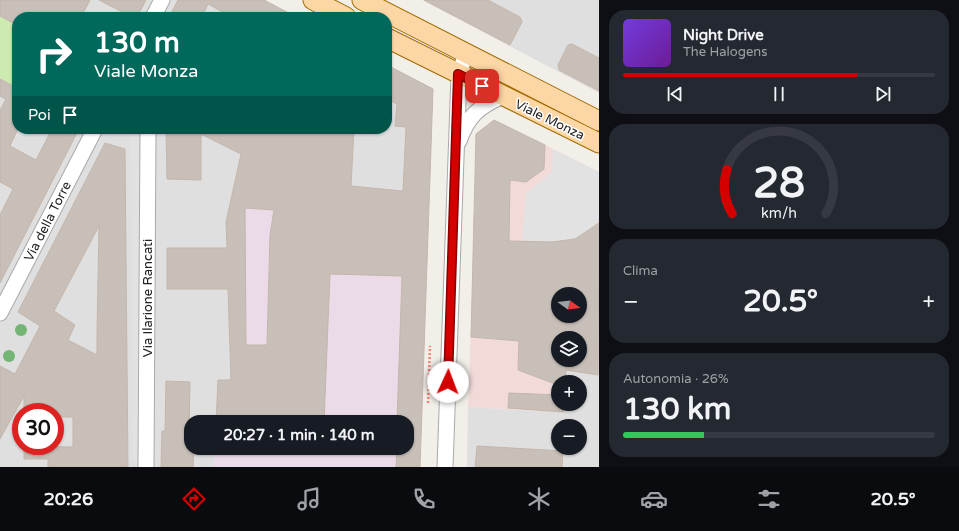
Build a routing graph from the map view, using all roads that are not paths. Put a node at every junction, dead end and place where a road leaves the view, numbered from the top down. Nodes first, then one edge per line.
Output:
1 (162, 0) edge
2 (313, 0) edge
3 (362, 0) edge
4 (156, 12) edge
5 (336, 12) edge
6 (386, 12) edge
7 (392, 15) edge
8 (392, 41) edge
9 (466, 53) junction
10 (458, 74) junction
11 (503, 96) junction
12 (599, 121) edge
13 (91, 134) edge
14 (148, 134) edge
15 (599, 143) edge
16 (456, 152) junction
17 (0, 313) edge
18 (146, 467) edge
19 (445, 467) edge

1 - 4 street
2 - 5 main road
3 - 6 main road, Viale Monza
7 - 9 main road, Viale Monza
8 - 10 main road, Viale Monza
9 - 10 street
9 - 12 main road, Viale Monza
10 - 11 main road, Viale Monza
10 - 16 street
11 - 15 main road, Viale Monza
11 - 16 street
13 - 17 street, Via della Torre
14 - 18 street, Via Ilarione Rancati
16 - 19 street

